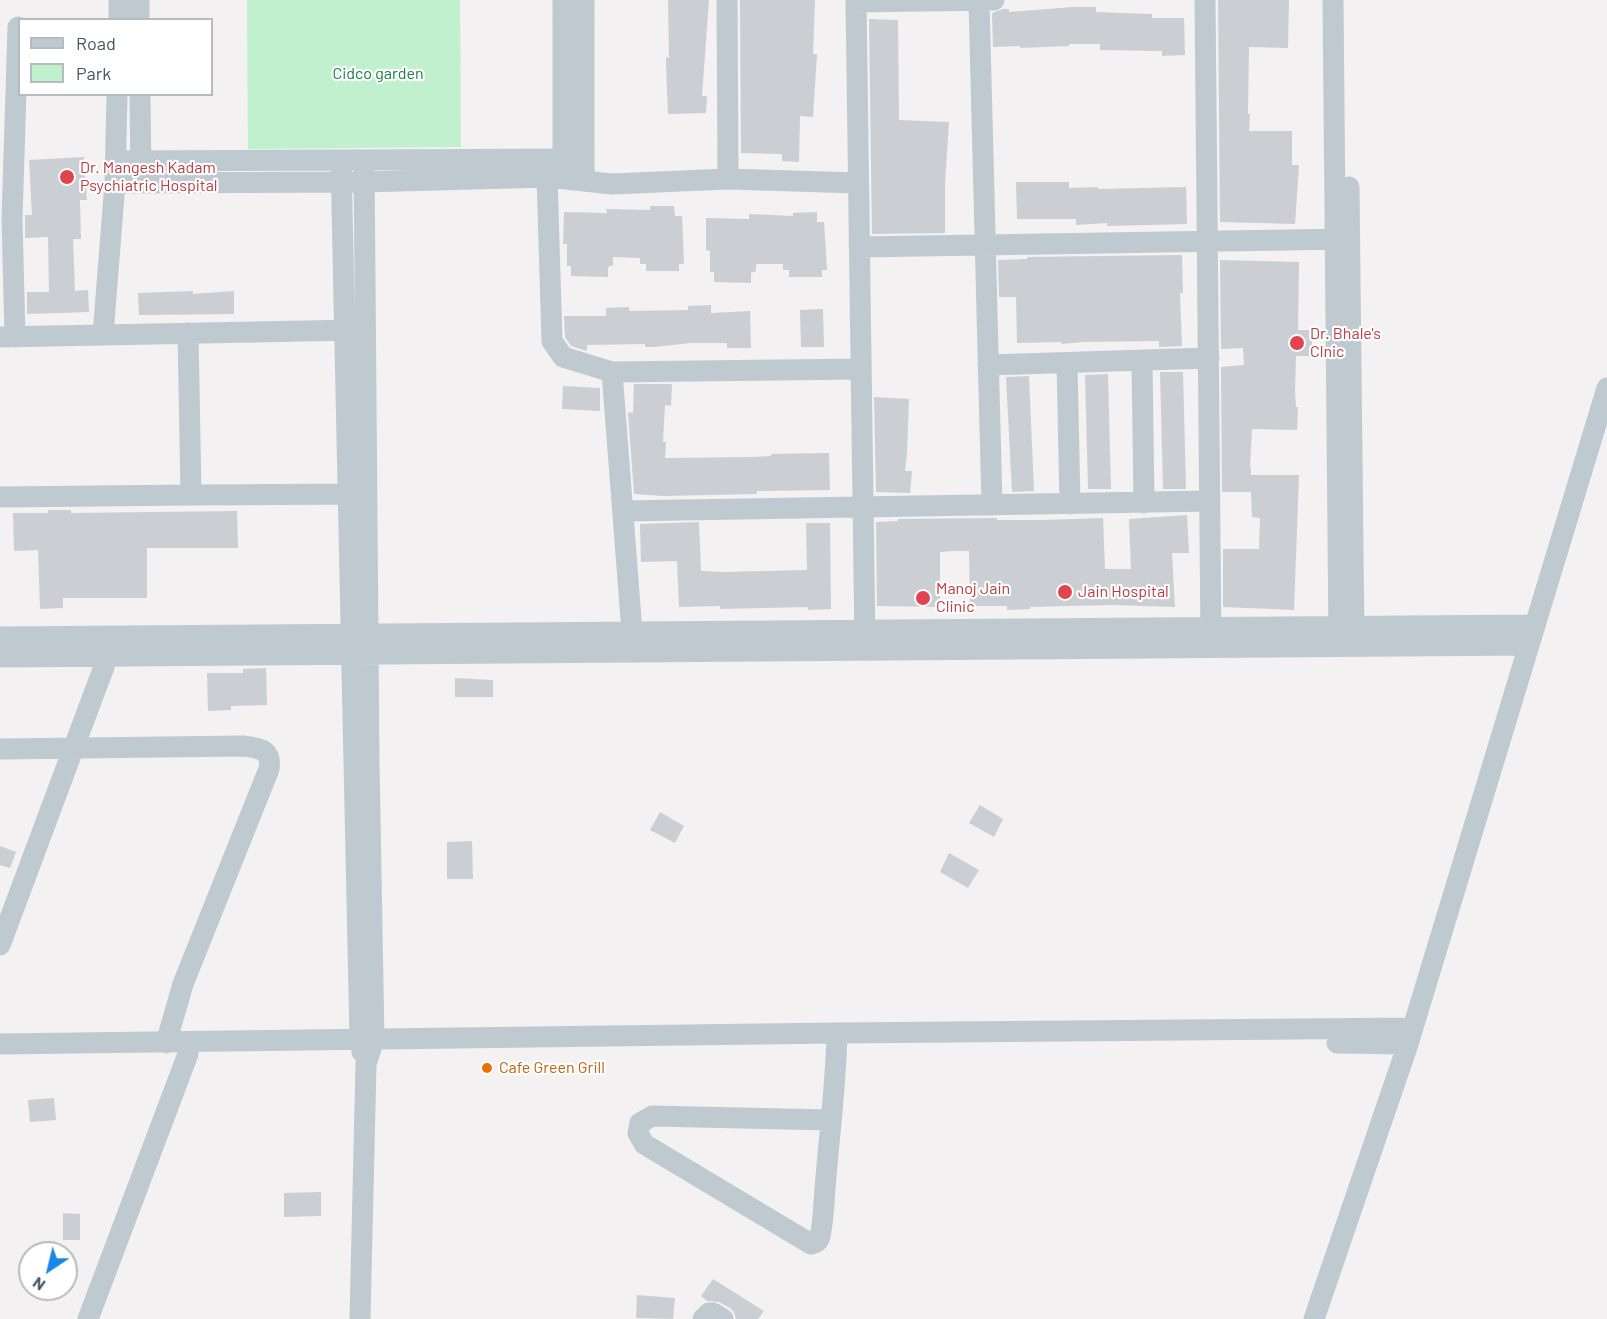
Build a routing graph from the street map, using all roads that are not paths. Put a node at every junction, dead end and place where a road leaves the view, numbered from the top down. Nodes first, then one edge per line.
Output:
1 (119, 0) edge
2 (139, 0) edge
3 (563, 0) edge
4 (584, 0) edge
5 (726, 0) edge
6 (1205, 0) edge
7 (1333, 0) edge
8 (1347, 0) edge
9 (856, 1) edge
10 (986, 1) edge
11 (119, 18) edge
12 (139, 18) edge
13 (12, 27) edge
14 (117, 96) edge
15 (140, 96) edge
16 (115, 161) junction
17 (564, 168) junction
18 (341, 171) junction
19 (364, 171) junction
20 (141, 173) junction
21 (728, 179) junction
22 (115, 183) junction
23 (858, 183) junction
24 (6, 219) edge
25 (1342, 240) junction
26 (1207, 242) junction
27 (985, 245) junction
28 (859, 247) junction
29 (355, 330) junction
30 (188, 333) junction
31 (103, 335) junction
32 (7, 337) edge
33 (1209, 358) junction
34 (1142, 362) junction
35 (1067, 363) junction
36 (988, 365) junction
37 (861, 369) junction
38 (612, 372) junction
39 (1607, 388) edge
40 (357, 494) junction
41 (191, 495) junction
42 (0, 497) edge
43 (1210, 501) junction
44 (1144, 503) junction
45 (1070, 504) junction
46 (992, 505) junction
47 (863, 506) junction
48 (624, 511) junction
49 (1534, 625) junction
50 (632, 632) junction
51 (1346, 636) junction
52 (0, 637) edge
53 (1211, 638) junction
54 (865, 640) junction
55 (551, 643) junction
56 (359, 644) junction
57 (1528, 645) junction
58 (108, 656) junction
59 (0, 657) edge
60 (74, 748) junction
61 (0, 749) edge
62 (0, 945) edge
63 (1411, 1036) junction
64 (837, 1040) junction
65 (166, 1043) junction
66 (0, 1044) edge
67 (366, 1049) junction
68 (188, 1054) junction
69 (0, 1056) edge
70 (831, 1120) junction
71 (88, 1319) edge
72 (360, 1319) edge
73 (702, 1319) edge
74 (723, 1319) edge
75 (1314, 1319) edge

1 - 11 street
2 - 12 street
3 - 17 street
4 - 17 street
5 - 21 street
6 - 26 street
7 - 25 street
8 - 25 street
9 - 10 street
9 - 23 street
10 - 27 street
13 - 24 street
14 - 16 street
15 - 20 street
16 - 20 street
16 - 22 street
17 - 19 street
17 - 21 street
17 - 38 street
18 - 19 street
18 - 20 street
18 - 29 street
19 - 29 street
20 - 22 street
21 - 23 street
22 - 31 street
23 - 28 street
24 - 32 street
25 - 26 street
25 - 51 street
26 - 27 street
26 - 33 street
27 - 28 street
27 - 36 street
28 - 37 street
29 - 30 street
29 - 40 street
30 - 31 street
30 - 41 street
31 - 32 street
33 - 34 street
33 - 43 street
34 - 35 street
34 - 44 street
35 - 36 street
35 - 45 street
36 - 46 street
37 - 38 street
37 - 47 street
38 - 48 street
39 - 49 street
40 - 41 street
40 - 56 street
41 - 42 street
43 - 44 street
43 - 53 street
44 - 45 street
45 - 46 street
46 - 47 street
47 - 48 street
47 - 54 street
48 - 50 street
49 - 51 street
49 - 57 street
50 - 54 street
50 - 55 street
51 - 53 street
51 - 57 street
52 - 56 street
53 - 54 street
54 - 55 street
55 - 56 street
56 - 58 street
56 - 67 street
57 - 63 street
58 - 59 street
58 - 60 street
60 - 61 street
60 - 62 street
60 - 65 street
63 - 64 street
63 - 75 street
64 - 67 street
64 - 70 street
65 - 66 street
65 - 67 street
67 - 68 street
67 - 72 street
68 - 69 street
68 - 71 street
70 - 70 street
73 - 74 street

